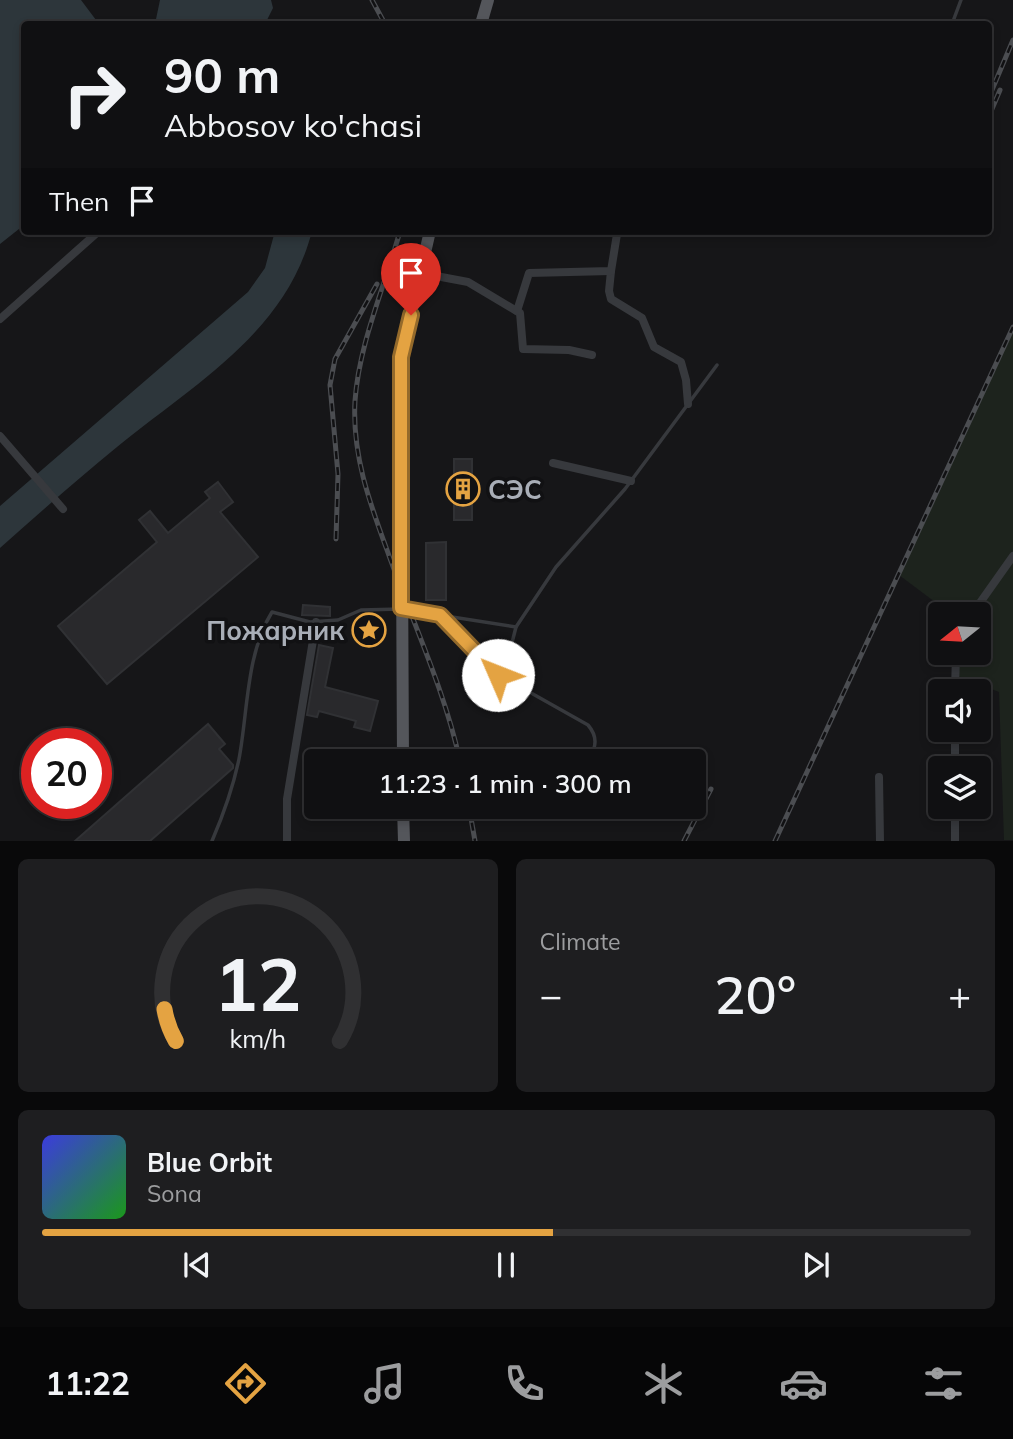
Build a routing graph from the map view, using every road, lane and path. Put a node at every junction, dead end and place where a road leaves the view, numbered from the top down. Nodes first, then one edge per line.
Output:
1 (488, 0) edge
2 (961, 0) edge
3 (482, 21) edge
4 (953, 21) edge
5 (94, 235) edge
6 (429, 235) edge
7 (617, 235) edge
8 (611, 271) junction
9 (420, 273) junction
10 (517, 311) junction
11 (0, 319) edge
12 (592, 355) dead end
13 (717, 365) dead end
14 (688, 404) junction
15 (0, 436) edge
16 (554, 463) dead end
17 (631, 481) junction
18 (62, 509) dead end
19 (1013, 556) edge
20 (980, 602) edge
21 (401, 608) junction
22 (440, 615) junction
23 (316, 622) junction
24 (516, 627) junction
25 (503, 678) junction
26 (402, 749) edge
27 (594, 749) edge
28 (879, 777) dead end
29 (403, 819) edge
30 (955, 819) edge
31 (212, 841) edge
32 (287, 841) edge
33 (404, 841) edge
34 (880, 841) edge
35 (955, 841) edge

1 - 3 main road
2 - 4 lane
5 - 11 street
6 - 9 main road
7 - 8 street
8 - 10 street
8 - 14 street
9 - 10 street
9 - 21 main road
10 - 12 street
13 - 14 lane
14 - 17 lane
15 - 18 street
16 - 17 street
17 - 24 lane
19 - 20 street
21 - 22 lane
21 - 23 lane
21 - 26 main road
22 - 24 lane
22 - 25 lane
23 - 31 lane
23 - 32 street
24 - 25 lane
25 - 27 lane
28 - 34 street
29 - 33 main road
30 - 35 street

